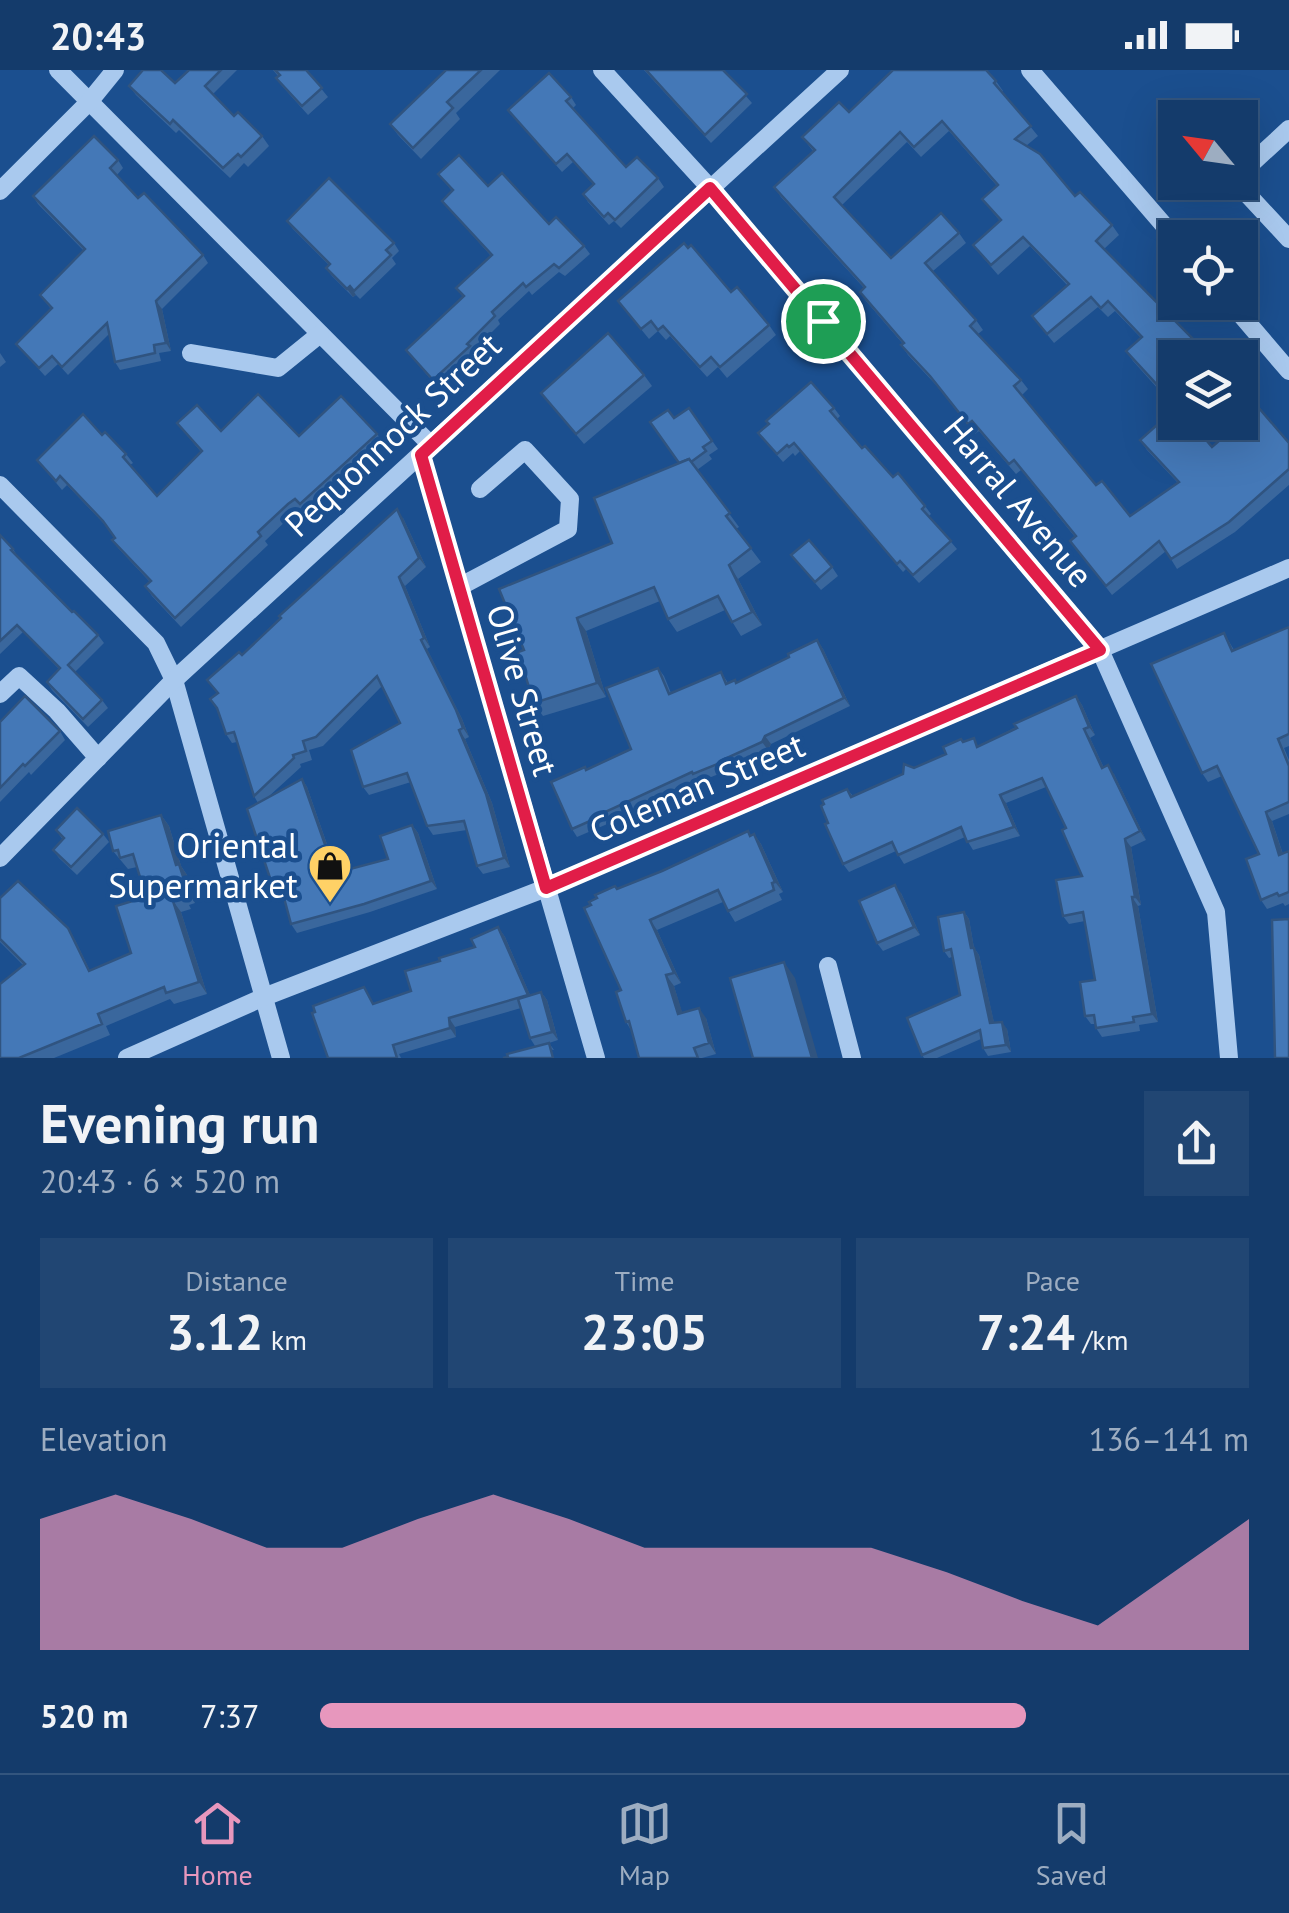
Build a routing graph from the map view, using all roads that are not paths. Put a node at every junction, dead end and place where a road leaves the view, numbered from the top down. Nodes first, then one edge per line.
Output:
1 (58, 70) edge
2 (115, 70) edge
3 (602, 70) edge
4 (840, 70) edge
5 (1030, 70) edge
6 (89, 102) junction
7 (1289, 129) edge
8 (1258, 157) edge
9 (710, 188) junction
10 (0, 191) edge
11 (1253, 200) edge
12 (1159, 220) edge
13 (1289, 239) edge
14 (1246, 320) edge
15 (320, 334) junction
16 (1289, 337) edge
17 (191, 353) dead end
18 (1274, 353) junction
19 (1289, 372) edge
20 (426, 450) junction
21 (0, 485) edge
22 (480, 489) dead end
23 (1289, 568) edge
24 (458, 586) junction
25 (1100, 650) junction
26 (174, 680) junction
27 (0, 694) edge
28 (98, 758) junction
29 (0, 858) edge
30 (546, 888) junction
31 (828, 966) dead end
32 (264, 997) junction
33 (126, 1058) edge
34 (281, 1058) edge
35 (596, 1058) edge
36 (852, 1058) edge
37 (1229, 1058) edge

1 - 6 street
2 - 6 street
3 - 9 street, Harral Avenue
4 - 9 street, Pequonnock Street
5 - 12 street
6 - 10 street
6 - 15 street
7 - 8 street
9 - 20 street, Pequonnock Street
9 - 25 street, Harral Avenue
11 - 13 street
14 - 18 street
15 - 17 street
15 - 20 street
16 - 18 street
18 - 19 street
20 - 24 street, Olive Street
20 - 26 street, Pequonnock Street
21 - 26 street
22 - 24 street
23 - 25 street, Coleman Street
24 - 30 street, Olive Street
25 - 30 street, Coleman Street
25 - 37 street, Harral Avenue
26 - 28 street, Pequonnock Street
26 - 32 street
27 - 28 street
28 - 29 street, Pequonnock Street
30 - 32 street, Coleman Street
30 - 35 street, Olive Street
31 - 36 street
32 - 33 street, Coleman Street
32 - 34 street

